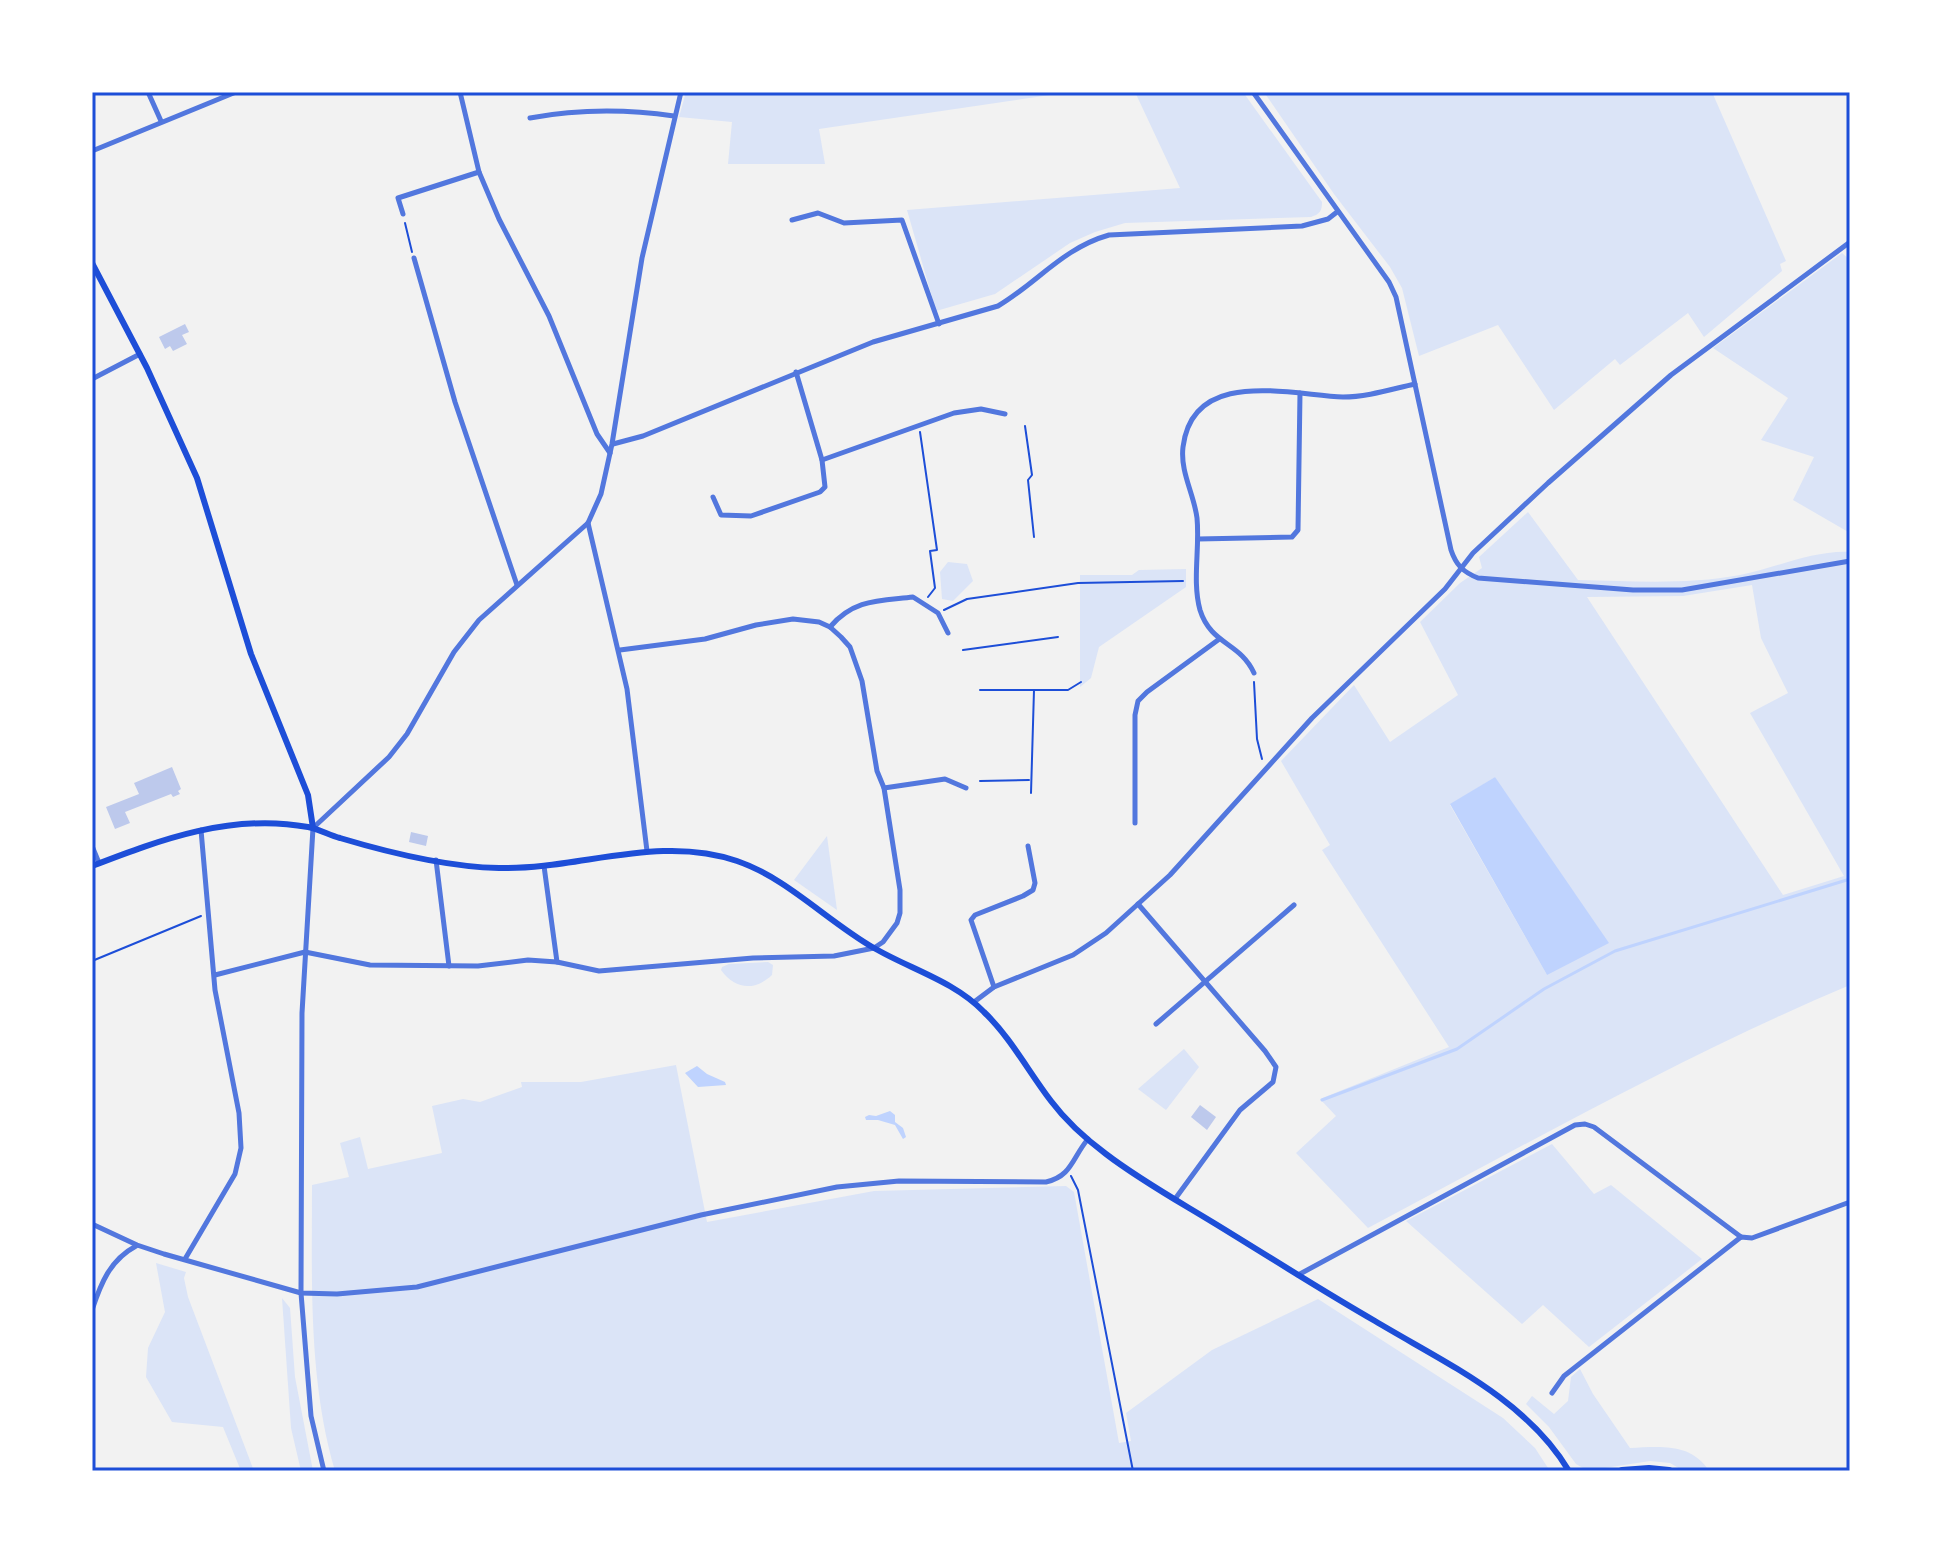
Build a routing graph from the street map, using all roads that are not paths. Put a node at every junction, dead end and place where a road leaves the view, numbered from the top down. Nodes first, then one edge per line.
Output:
1 (148, 92) edge
2 (236, 92) edge
3 (460, 92) edge
4 (681, 92) edge
5 (1253, 92) edge
6 (674, 116) junction
7 (530, 118) dead end
8 (161, 121) junction
9 (92, 151) edge
10 (479, 172) junction
11 (1337, 212) junction
12 (403, 214) road end
13 (792, 220) dead end
14 (1850, 242) edge
15 (414, 258) road end
16 (92, 263) edge
17 (939, 324) junction
18 (140, 354) junction
19 (796, 372) junction
20 (92, 379) edge
21 (1415, 384) junction
22 (1300, 393) junction
23 (1005, 414) dead end
24 (612, 444) junction
25 (610, 453) junction
26 (822, 460) junction
27 (713, 497) dead end
28 (588, 523) junction
29 (1198, 539) junction
30 (1850, 561) edge
31 (1460, 568) junction
32 (517, 585) junction
33 (830, 627) junction
34 (948, 633) dead end
35 (1218, 640) junction
36 (620, 650) junction
37 (1254, 673) road end
38 (884, 788) junction
39 (966, 788) dead end
40 (1135, 823) dead end
41 (313, 828) junction
42 (201, 829) junction
43 (92, 846) edge
44 (1028, 846) dead end
45 (647, 851) junction
46 (436, 860) junction
47 (96, 865) edge
48 (544, 866) junction
49 (1138, 904) junction
50 (1294, 905) dead end
51 (874, 948) junction
52 (305, 952) junction
53 (557, 962) junction
54 (449, 966) junction
55 (215, 975) junction
56 (1205, 981) junction
57 (994, 987) junction
58 (974, 1002) junction
59 (1156, 1024) dead end
60 (1088, 1139) junction
61 (1175, 1199) junction
62 (1850, 1202) edge
63 (92, 1224) edge
64 (1741, 1237) junction
65 (137, 1245) junction
66 (185, 1259) junction
67 (1298, 1276) junction
68 (301, 1293) junction
69 (92, 1310) edge
70 (1552, 1393) dead end
71 (1647, 1470) edge
72 (324, 1471) edge
73 (1569, 1471) edge
74 (1622, 1471) edge
75 (1669, 1471) edge

1 - 8 street
2 - 8 street
3 - 10 street
4 - 6 street
5 - 11 street
6 - 7 street
6 - 24 street
8 - 9 street
10 - 12 street
10 - 25 street
11 - 17 street
11 - 21 street
13 - 17 street
14 - 31 street
15 - 32 street
16 - 18 main road
17 - 19 street
18 - 20 street
18 - 41 main road
19 - 24 street
19 - 26 street
21 - 22 street
21 - 31 street
22 - 29 street
22 - 29 street
23 - 26 street
24 - 25 street
25 - 28 street
26 - 27 street
28 - 32 street
28 - 36 street
29 - 35 street
30 - 31 street
31 - 49 street
32 - 41 street
33 - 34 street
33 - 36 street
33 - 38 street
35 - 37 street
35 - 40 street
36 - 45 street
38 - 39 street
38 - 51 street
41 - 42 main road
41 - 46 main road
41 - 52 street
42 - 47 main road
42 - 55 street
43 - 47 street
44 - 57 street
45 - 48 main road
45 - 51 main road
46 - 48 main road
46 - 54 street
48 - 53 street
49 - 56 street
49 - 57 street
50 - 56 street
51 - 53 street
51 - 58 main road
52 - 54 street
52 - 55 street
52 - 68 street
53 - 54 street
55 - 66 street
56 - 59 street
56 - 61 street
57 - 58 street
58 - 60 main road
60 - 61 main road
60 - 68 street
61 - 67 main road
62 - 64 street
63 - 65 street
64 - 67 street
64 - 70 street
65 - 66 street
65 - 69 street
66 - 68 street
67 - 73 main road
68 - 72 street
71 - 74 highway
71 - 75 highway

